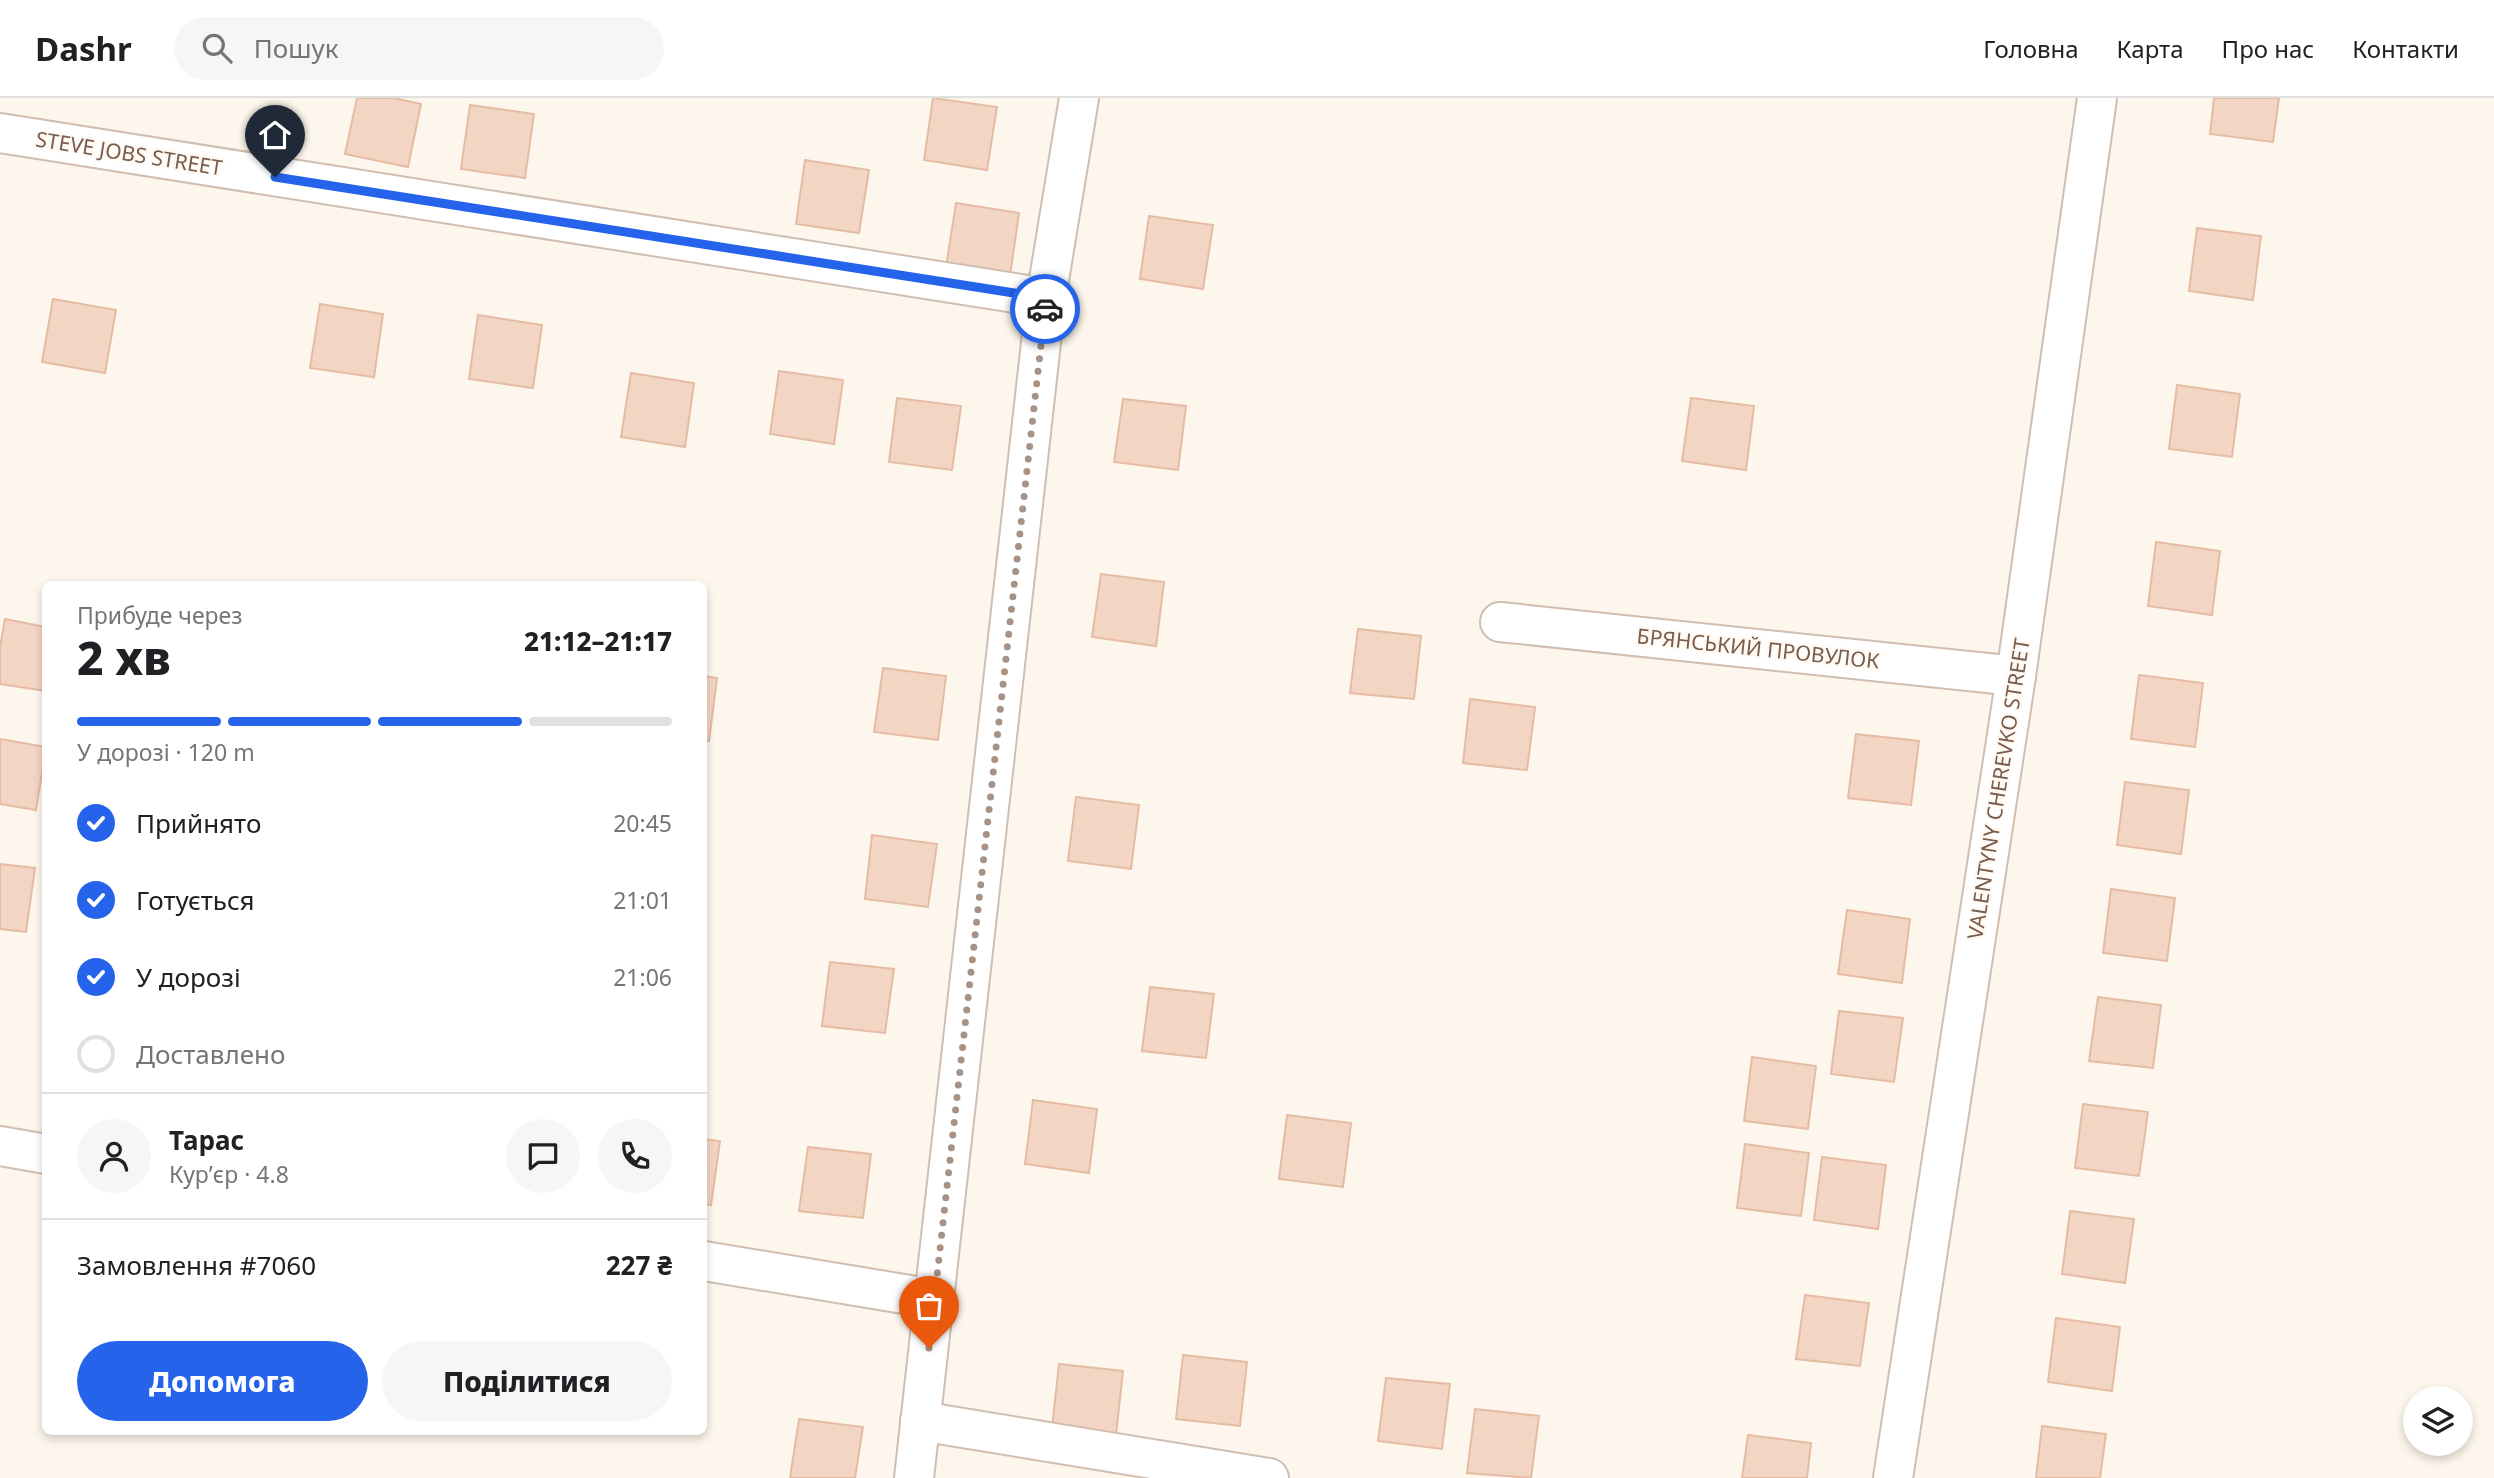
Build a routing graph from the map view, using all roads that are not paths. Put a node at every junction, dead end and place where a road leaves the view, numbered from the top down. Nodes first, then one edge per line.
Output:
1 (1079, 98) edge
2 (2097, 98) edge
3 (0, 133) edge
4 (1046, 298) junction
5 (1500, 622) dead end
6 (2016, 676) junction
7 (0, 1146) edge
8 (42, 1153) edge
9 (707, 1261) edge
10 (934, 1299) junction
11 (920, 1421) junction
12 (914, 1478) edge
13 (1269, 1478) edge
14 (1893, 1478) edge

1 - 4 street
2 - 6 street, VALENTYNY CHEREVKO STREET
3 - 4 street, STEVE JOBS STREET
4 - 10 street
5 - 6 street, БРЯНСЬКИЙ ПРОВУЛОК
6 - 14 street, VALENTYNY CHEREVKO STREET
7 - 8 street
9 - 10 street
10 - 11 street
11 - 12 street
11 - 13 street

